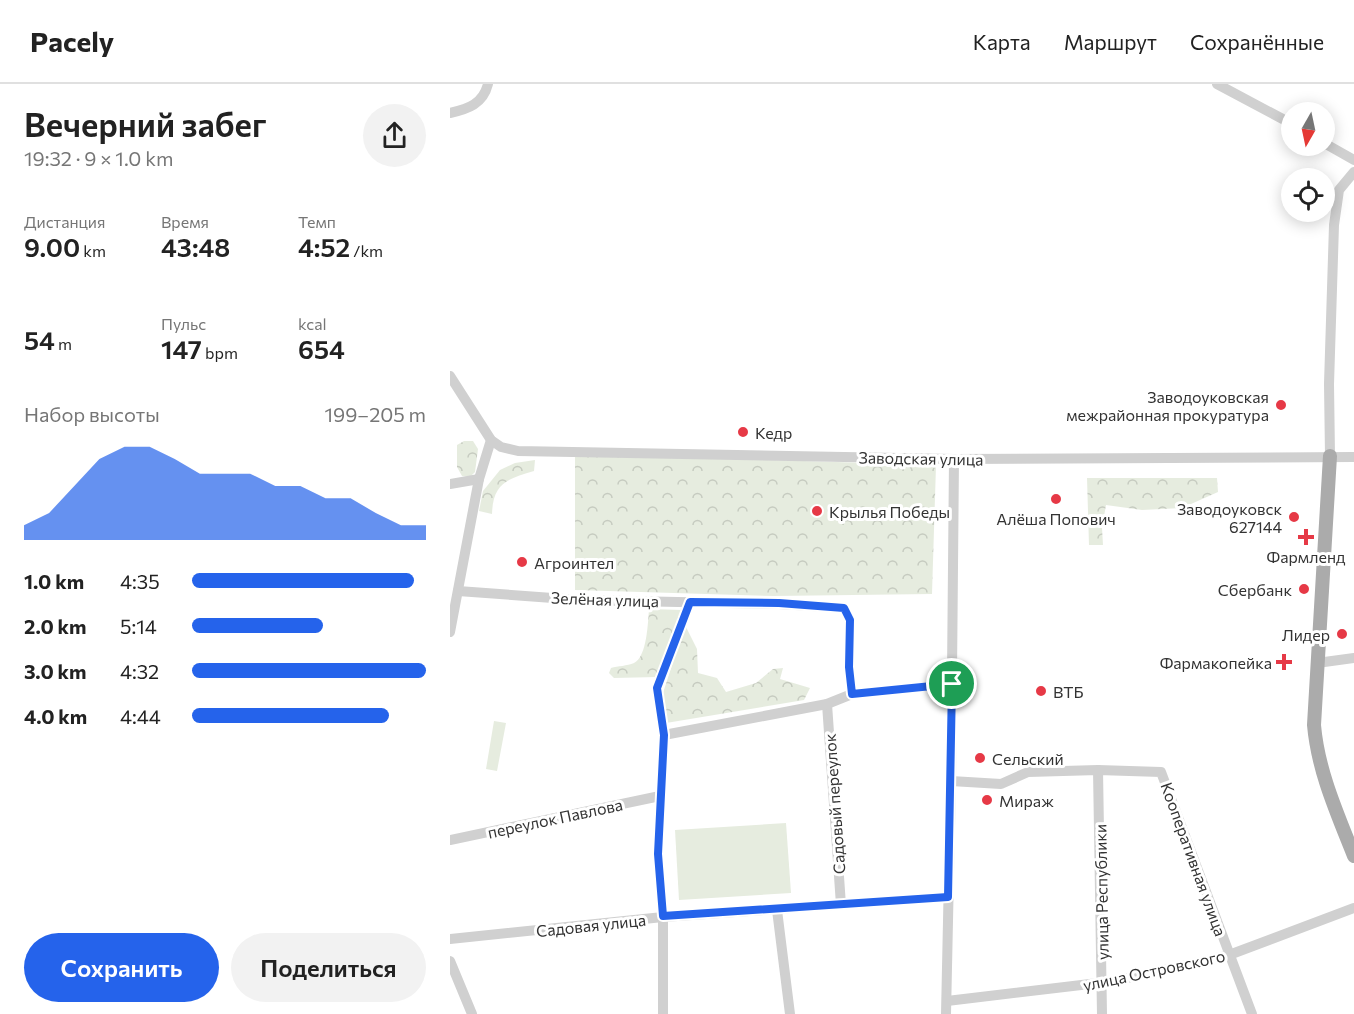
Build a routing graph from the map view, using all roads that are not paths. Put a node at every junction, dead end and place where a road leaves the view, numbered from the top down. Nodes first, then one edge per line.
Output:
1 (488, 84) edge
2 (1217, 84) edge
3 (450, 113) edge
4 (1281, 118) edge
5 (1335, 149) edge
6 (1354, 159) edge
7 (1354, 172) edge
8 (450, 376) edge
9 (491, 440) junction
10 (1330, 456) junction
11 (1354, 456) edge
12 (954, 459) junction
13 (479, 479) junction
14 (450, 484) edge
15 (458, 591) junction
16 (690, 602) junction
17 (450, 632) edge
18 (1354, 657) edge
19 (1317, 663) junction
20 (952, 684) junction
21 (852, 694) junction
22 (827, 704) junction
23 (664, 735) junction
24 (1098, 770) junction
25 (951, 782) junction
26 (660, 796) junction
27 (450, 840) edge
28 (1354, 856) edge
29 (948, 897) junction
30 (841, 905) junction
31 (1354, 908) edge
32 (777, 910) junction
33 (663, 916) junction
34 (450, 939) edge
35 (1229, 955) junction
36 (450, 961) edge
37 (1103, 984) junction
38 (947, 1001) junction
39 (472, 1014) edge
40 (663, 1014) edge
41 (790, 1014) edge
42 (946, 1014) edge
43 (1102, 1014) edge
44 (1252, 1014) edge

1 - 3 street
2 - 4 street
5 - 6 street
7 - 10 street
8 - 9 street
9 - 12 street, Заводская улица
9 - 13 street
10 - 11 street, Заводская улица
10 - 12 street, Заводская улица
10 - 19 main road
12 - 20 street
13 - 14 street
13 - 15 street
15 - 16 street, Зелёная улица
15 - 17 street
16 - 21 street, Зелёная улица
16 - 23 street
18 - 19 street
19 - 28 main road
20 - 21 street
20 - 25 street
21 - 22 street
22 - 23 street
22 - 30 street, Садовый переулок
23 - 26 street
24 - 25 street
24 - 35 street, Кооперативная улица
24 - 37 street, улица Республики
25 - 29 street
26 - 27 street, переулок Павлова
26 - 33 street
29 - 30 street, Садовая улица
29 - 38 street
30 - 32 street, Садовая улица
31 - 35 street, улица Островского
32 - 33 street, Садовая улица
32 - 41 street
33 - 34 street, Садовая улица
33 - 40 street
35 - 37 street, улица Островского
35 - 44 street, Кооперативная улица
36 - 39 street
37 - 38 street, улица Островского
37 - 43 street, улица Республики
38 - 42 street

